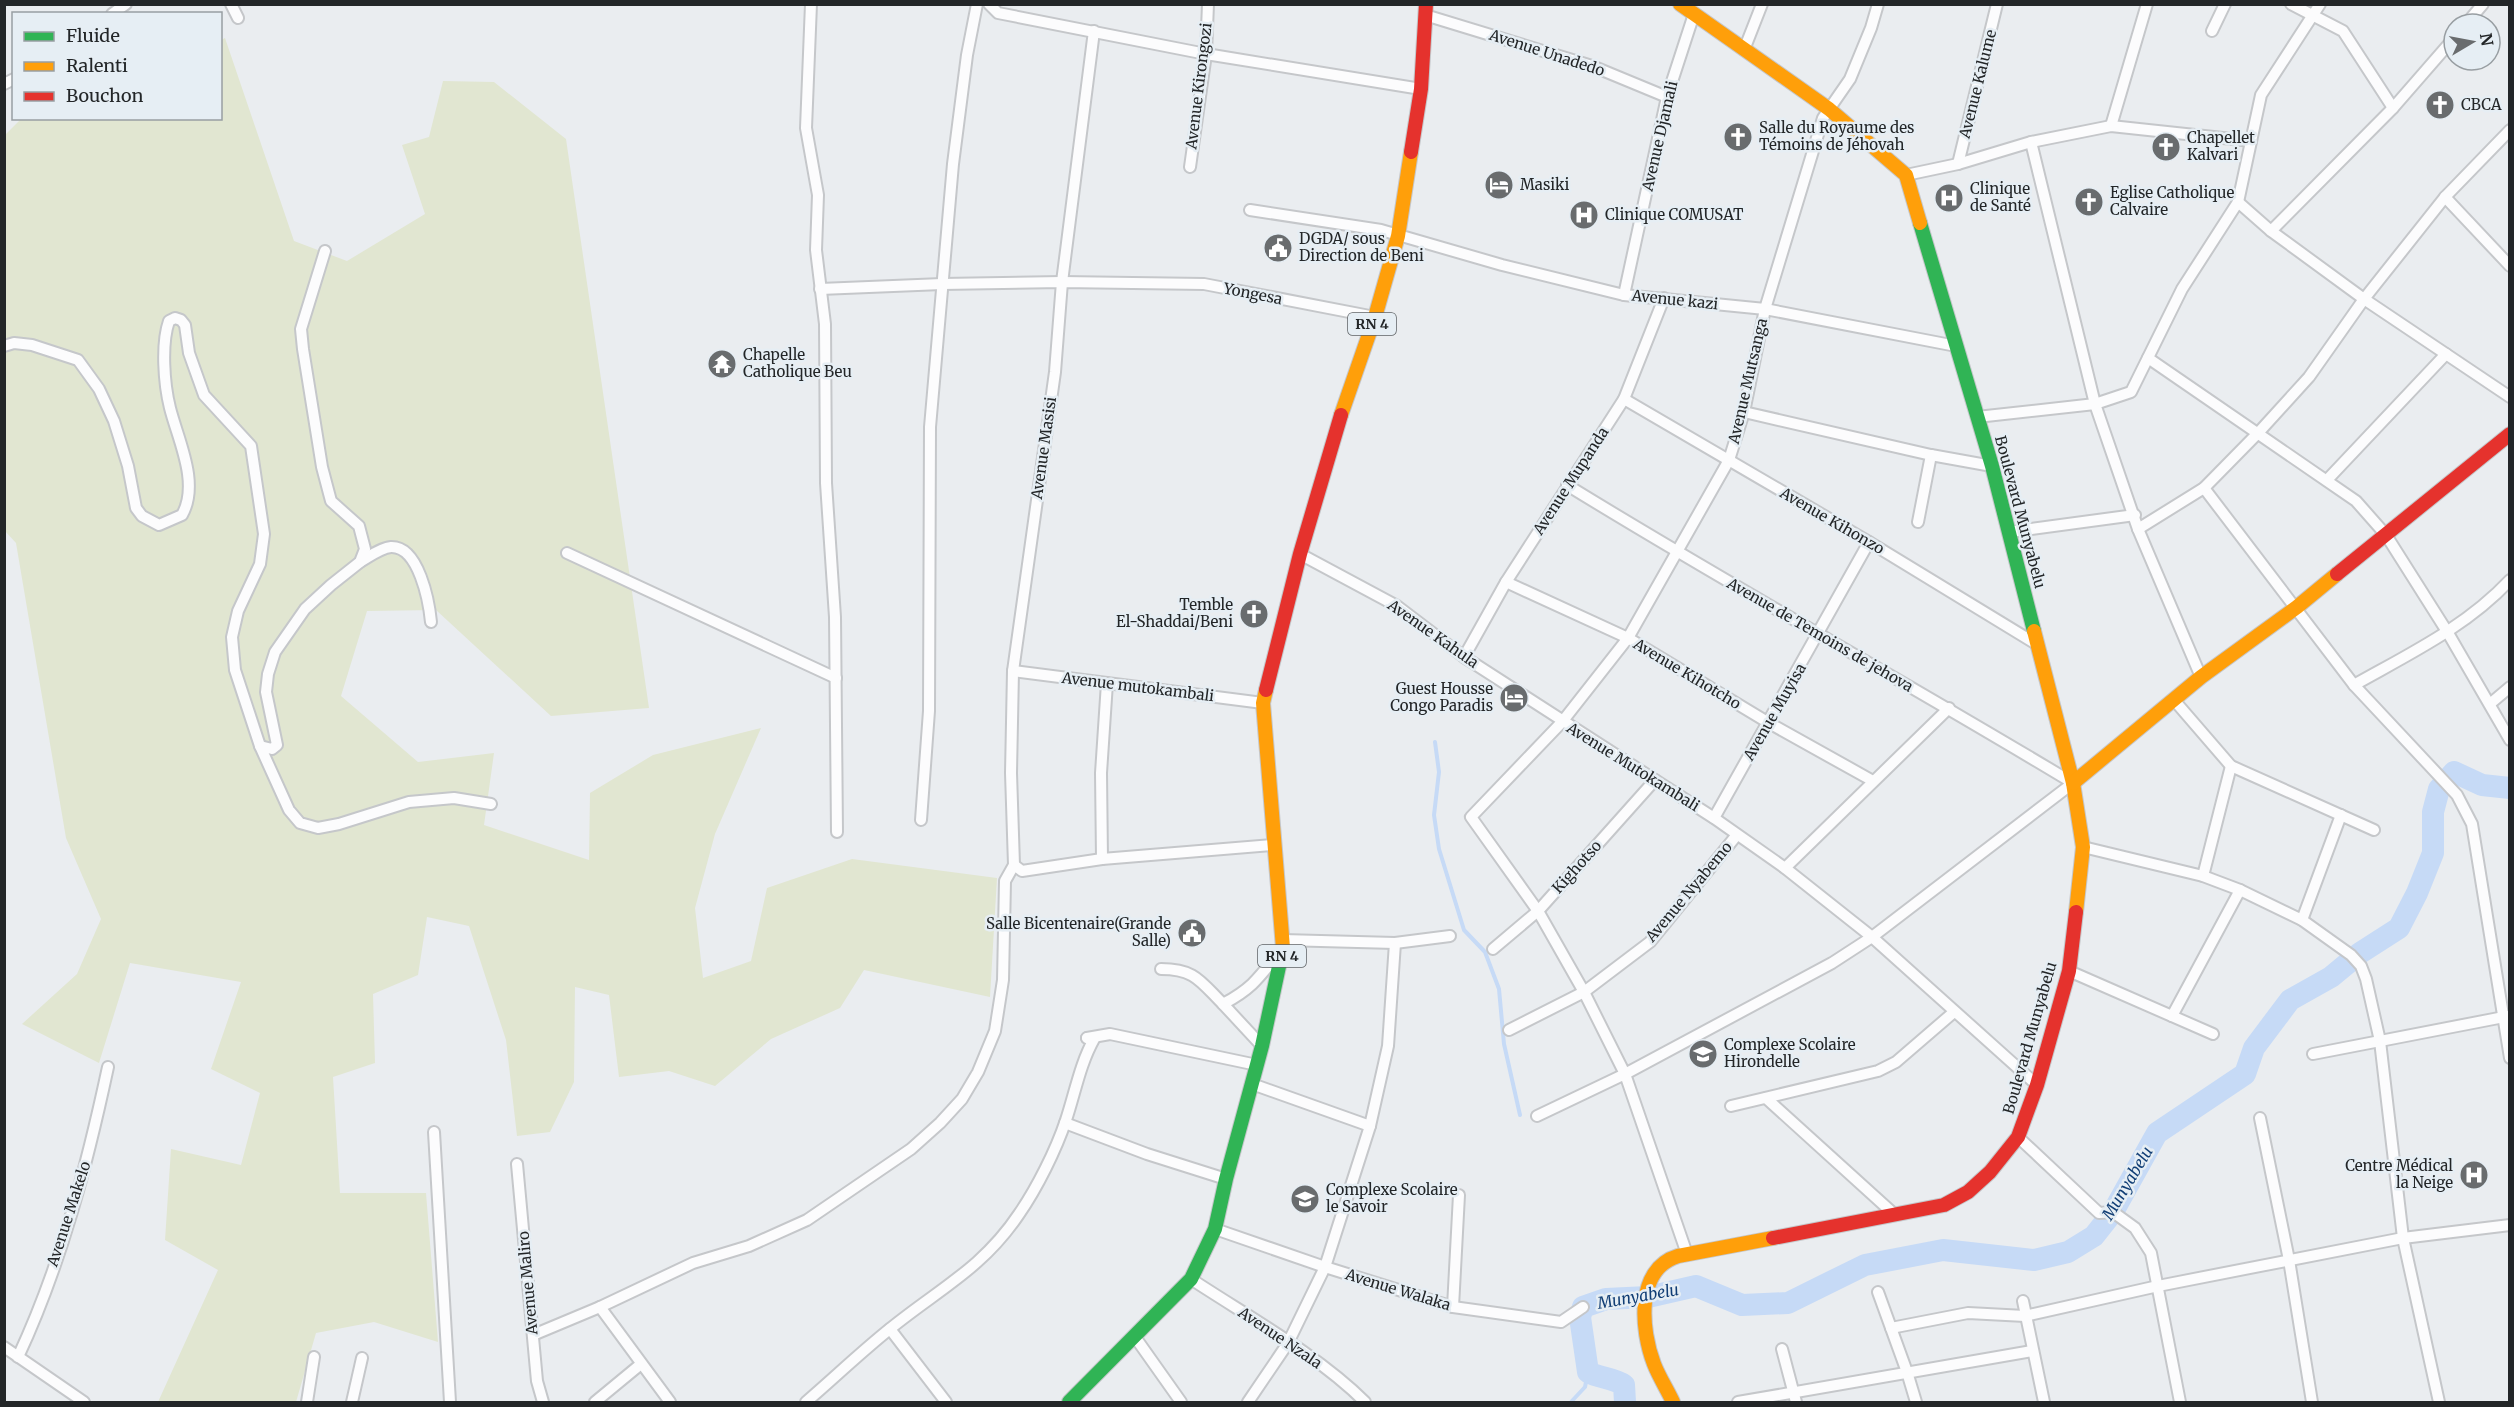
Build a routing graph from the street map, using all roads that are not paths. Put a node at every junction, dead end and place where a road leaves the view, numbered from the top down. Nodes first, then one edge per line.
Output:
1 (231, 4) edge
2 (811, 4) edge
3 (977, 4) edge
4 (989, 4) edge
5 (1208, 4) edge
6 (1680, 4) edge
7 (1762, 4) edge
8 (1878, 4) edge
9 (1997, 4) edge
10 (2147, 4) edge
11 (2225, 4) edge
12 (2290, 4) edge
13 (2320, 4) edge
14 (1426, 10) edge
15 (1694, 14) junction
16 (2314, 16) junction
17 (238, 18) dead end
18 (1094, 31) junction
19 (2212, 31) dead end
20 (1744, 50) junction
21 (2442, 52) edge
22 (1206, 54) junction
23 (1421, 89) junction
24 (1667, 96) junction
25 (2393, 108) junction
26 (1829, 109) junction
27 (2111, 126) junction
28 (2510, 130) edge
29 (2251, 141) junction
30 (2031, 142) junction
31 (1958, 164) junction
32 (1190, 166) dead end
33 (1906, 175) junction
34 (2445, 197) junction
35 (2238, 202) junction
36 (1250, 210) dead end
37 (2271, 231) junction
38 (1398, 236) junction
39 (325, 251) dead end
40 (2510, 266) edge
41 (1062, 282) junction
42 (942, 284) junction
43 (820, 289) junction
44 (1624, 295) junction
45 (1665, 298) junction
46 (2364, 299) junction
47 (1765, 309) junction
48 (1375, 317) junction
49 (4, 346) edge
50 (1956, 346) junction
51 (2446, 354) junction
52 (2148, 358) junction
53 (2508, 393) edge
54 (1624, 399) junction
55 (2095, 404) junction
56 (1744, 412) junction
57 (1977, 417) junction
58 (2259, 432) junction
59 (2510, 435) edge
60 (1931, 454) junction
61 (1729, 460) junction
62 (1992, 466) junction
63 (2327, 480) junction
64 (1567, 485) junction
65 (2204, 488) junction
66 (2135, 515) junction
67 (1918, 522) dead end
68 (2138, 529) junction
69 (2009, 532) junction
70 (2386, 535) junction
71 (1869, 542) junction
72 (1676, 552) junction
73 (567, 553) dead end
74 (1300, 554) junction
75 (360, 562) junction
76 (2510, 580) edge
77 (1506, 582) junction
78 (2297, 607) junction
79 (431, 622) dead end
80 (2448, 633) junction
81 (1818, 635) junction
82 (1628, 638) junction
83 (2038, 645) junction
84 (1464, 657) junction
85 (1012, 671) junction
86 (2201, 677) junction
87 (836, 678) junction
88 (1107, 683) junction
89 (2354, 685) junction
90 (2510, 687) edge
91 (2174, 700) junction
92 (1263, 702) junction
93 (2491, 704) junction
94 (1949, 708) junction
95 (1562, 722) junction
96 (1768, 723) junction
97 (2510, 740) edge
98 (260, 746) junction
99 (2231, 766) junction
100 (1655, 780) junction
101 (1873, 781) junction
102 (2073, 783) junction
103 (491, 804) dead end
104 (2341, 815) junction
105 (1714, 818) junction
106 (921, 820) dead end
107 (2374, 830) dead end
108 (837, 832) dead end
109 (1736, 836) junction
110 (1273, 845) junction
111 (2084, 847) junction
112 (1102, 859) junction
113 (1014, 865) junction
114 (1785, 868) junction
115 (2203, 876) junction
116 (2240, 890) junction
117 (1538, 911) junction
118 (2302, 920) junction
119 (1450, 936) dead end
120 (1872, 937) junction
121 (1395, 943) junction
122 (1283, 944) junction
123 (1493, 948) dead end
124 (1161, 969) dead end
125 (2069, 971) junction
126 (1584, 992) junction
127 (1223, 1004) junction
128 (1954, 1012) junction
129 (2172, 1016) junction
130 (2506, 1016) edge
131 (1509, 1030) dead end
132 (2213, 1034) dead end
133 (2380, 1041) junction
134 (1262, 1046) junction
135 (2313, 1054) dead end
136 (2510, 1058) edge
137 (1257, 1065) junction
138 (108, 1067) dead end
139 (1625, 1074) junction
140 (1252, 1084) junction
141 (2037, 1085) junction
142 (1766, 1098) junction
143 (1731, 1106) dead end
144 (1537, 1116) dead end
145 (2260, 1118) dead end
146 (1065, 1123) junction
147 (1370, 1126) junction
148 (434, 1132) dead end
149 (2018, 1137) junction
150 (517, 1164) dead end
151 (1226, 1179) junction
152 (1459, 1195) dead end
153 (1895, 1215) junction
154 (2510, 1225) edge
155 (1215, 1229) junction
156 (2403, 1238) junction
157 (1687, 1254) junction
158 (2289, 1260) junction
159 (1325, 1267) junction
160 (1191, 1279) junction
161 (2158, 1286) junction
162 (1878, 1292) dead end
163 (2022, 1301) dead end
164 (600, 1307) junction
165 (1453, 1307) junction
166 (1583, 1307) dead end
167 (2025, 1316) junction
168 (1891, 1328) junction
169 (890, 1329) junction
170 (533, 1335) junction
171 (1135, 1337) junction
172 (1288, 1343) junction
173 (4, 1347) edge
174 (1782, 1349) dead end
175 (2032, 1352) junction
176 (18, 1357) junction
177 (314, 1357) dead end
178 (362, 1358) dead end
179 (640, 1364) junction
180 (1907, 1372) junction
181 (1795, 1398) edge
182 (84, 1402) edge
183 (307, 1402) edge
184 (352, 1402) edge
185 (450, 1402) edge
186 (543, 1402) edge
187 (596, 1402) edge
188 (670, 1402) edge
189 (806, 1402) edge
190 (946, 1402) edge
191 (1069, 1402) edge
192 (1181, 1402) edge
193 (1248, 1402) edge
194 (1365, 1402) edge
195 (1673, 1402) edge
196 (1738, 1402) edge
197 (1916, 1402) edge
198 (2044, 1402) edge
199 (2180, 1402) edge
200 (2313, 1402) edge
201 (2439, 1402) edge

1 - 17 street
2 - 43 street
3 - 42 street
4 - 18 street
5 - 22 street, Avenue Kirongozi
6 - 15 main road
7 - 20 street
8 - 26 street, Avenue Mutsanga
9 - 31 street, Avenue Kalume
10 - 27 street
11 - 19 street
12 - 16 street
13 - 16 street
14 - 23 main road, RN 4
14 - 24 street, Avenue Unadedo
15 - 20 main road
15 - 24 street, Avenue Djamali
16 - 25 street
16 - 29 street
18 - 22 street
18 - 41 street, Avenue Masisi
20 - 26 main road
21 - 25 street
22 - 23 street
22 - 32 street, Avenue Kirongozi
23 - 38 main road, RN 4
24 - 44 street, Avenue Djamali
25 - 37 street
26 - 33 main road
26 - 47 street, Avenue Mutsanga
27 - 29 street
27 - 30 street
28 - 34 street
29 - 35 street
30 - 31 street
30 - 55 street
31 - 33 street
33 - 50 main road, Boulevard Munyabelu
34 - 40 street
34 - 46 street
35 - 37 street
35 - 52 street
36 - 38 street, Avenue kazi
37 - 46 street
38 - 44 street, Avenue kazi
38 - 48 main road, RN 4
39 - 75 street
41 - 42 street, Yongesa
41 - 48 street, Yongesa
41 - 85 street, Avenue Masisi
42 - 43 street, Yongesa
42 - 106 street
43 - 87 street
44 - 45 street, Avenue kazi
45 - 47 street, Avenue kazi
45 - 54 street, Avenue Mupanda
46 - 51 street
46 - 58 street
47 - 50 street, Avenue kazi
47 - 56 street, Avenue Mutsanga
48 - 74 main road, RN 4
49 - 98 street
50 - 57 main road, Boulevard Munyabelu
51 - 53 street
51 - 63 street
52 - 55 street
52 - 58 street
54 - 61 street, Avenue Kihonzo
54 - 64 street, Avenue Mupanda
55 - 57 street
55 - 66 street
56 - 60 street
56 - 61 street, Avenue Mutsanga
57 - 62 main road, Boulevard Munyabelu
58 - 63 street
58 - 65 street
59 - 70 main road
60 - 62 street
60 - 67 street
61 - 71 street, Avenue Kihonzo
61 - 72 street, Avenue Mutsanga
62 - 69 main road, Boulevard Munyabelu
63 - 70 street
64 - 72 street, Avenue de Temoins de jehova
64 - 77 street, Avenue Mupanda
65 - 68 street
65 - 78 street
66 - 68 street
66 - 69 street
68 - 86 street
69 - 83 main road, Boulevard Munyabelu
70 - 78 main road
70 - 80 street
71 - 81 street, Avenue Muyisa
71 - 83 street, Avenue Kihonzo
72 - 81 street, Avenue de Temoins de jehova
72 - 82 street, Avenue Mutsanga
73 - 87 street
74 - 84 street, Avenue Kahula
74 - 92 main road, RN 4
75 - 79 street
75 - 98 street
76 - 80 street
77 - 82 street, Avenue Kihotcho
77 - 84 street, Avenue Mupanda
78 - 86 main road
78 - 89 street
80 - 89 street
80 - 93 street
81 - 94 street, Avenue de Temoins de jehova
81 - 96 street, Avenue Muyisa
82 - 95 street, Avenue Mutsanga
82 - 96 street, Avenue Kihotcho
83 - 102 main road, Boulevard Munyabelu
84 - 95 street, Avenue Kahula
85 - 88 street, Avenue mutokambali
85 - 113 street, Avenue Masisi
86 - 91 main road
87 - 108 street
88 - 92 street, Avenue mutokambali
88 - 112 street
89 - 130 street
90 - 93 street
91 - 99 street
91 - 102 main road
92 - 110 main road, RN 4
93 - 97 street
94 - 101 street
94 - 102 street, Avenue de Temoins de jehova
95 - 100 street, Avenue Mutokambali
95 - 117 street, Avenue Mutokambali
96 - 101 street, Avenue Kihotcho
96 - 105 street, Avenue Muyisa
98 - 103 street
99 - 104 street
99 - 115 street
100 - 105 street, Avenue Mutokambali
100 - 117 street, Kighotso
101 - 114 street
102 - 111 main road, Boulevard Munyabelu
102 - 120 street
104 - 107 street
104 - 118 street
105 - 109 street, Avenue Mutokambali
109 - 114 street, Avenue Mutokambali
109 - 126 street, Avenue Nyabemo
110 - 112 street
110 - 122 main road, RN 4
111 - 115 street
111 - 125 main road, Boulevard Munyabelu
112 - 113 street
113 - 164 street
114 - 120 street, Avenue Mutokambali
115 - 116 street
116 - 118 street
116 - 129 street
117 - 123 street, Kighotso
117 - 126 street
118 - 133 street
119 - 121 street
120 - 128 street, Avenue Mutokambali
120 - 139 street
121 - 122 street
121 - 147 street
122 - 127 street
122 - 134 main road, RN 4
124 - 127 street
125 - 129 street
125 - 141 main road, Boulevard Munyabelu
126 - 131 street, Avenue Nyabemo
126 - 139 street
127 - 134 street
128 - 141 street, Avenue Mutokambali
128 - 142 street
129 - 132 street
130 - 133 street
130 - 136 street
133 - 135 street
133 - 156 street
134 - 137 main road, RN 4
137 - 140 main road, RN 4
137 - 146 street
138 - 176 street, Avenue Makelo
139 - 144 street
139 - 157 street
140 - 147 street
140 - 151 main road, RN 4
141 - 149 main road, Boulevard Munyabelu
142 - 143 street
142 - 153 street
145 - 158 street
146 - 151 street
146 - 169 street
147 - 159 street
148 - 185 street
149 - 153 main road, Boulevard Munyabelu
149 - 161 street
150 - 170 street, Avenue Maliro
151 - 155 main road, RN 4
152 - 165 street
153 - 157 main road, Boulevard Munyabelu
154 - 156 street
155 - 159 street, Avenue Walaka
155 - 160 main road, RN 4
156 - 158 street
156 - 201 street
157 - 195 main road, Boulevard Munyabelu
158 - 161 street
158 - 200 street
159 - 165 street, Avenue Walaka
159 - 172 street
160 - 171 main road, RN 4
160 - 172 street, Avenue Nzala
161 - 167 street
161 - 199 street
162 - 168 street
163 - 167 street
164 - 170 street
164 - 179 street
165 - 166 street, Avenue Walaka
167 - 168 street
167 - 175 street
168 - 180 street
169 - 189 street
169 - 190 street
170 - 186 street, Avenue Maliro
171 - 191 main road, RN 4
171 - 192 street
172 - 193 street
172 - 194 street, Avenue Nzala
173 - 176 street
174 - 181 street
175 - 180 street
175 - 198 street
176 - 182 street
177 - 183 street
178 - 184 street
179 - 187 street
179 - 188 street
180 - 181 street
180 - 197 street
181 - 196 street

